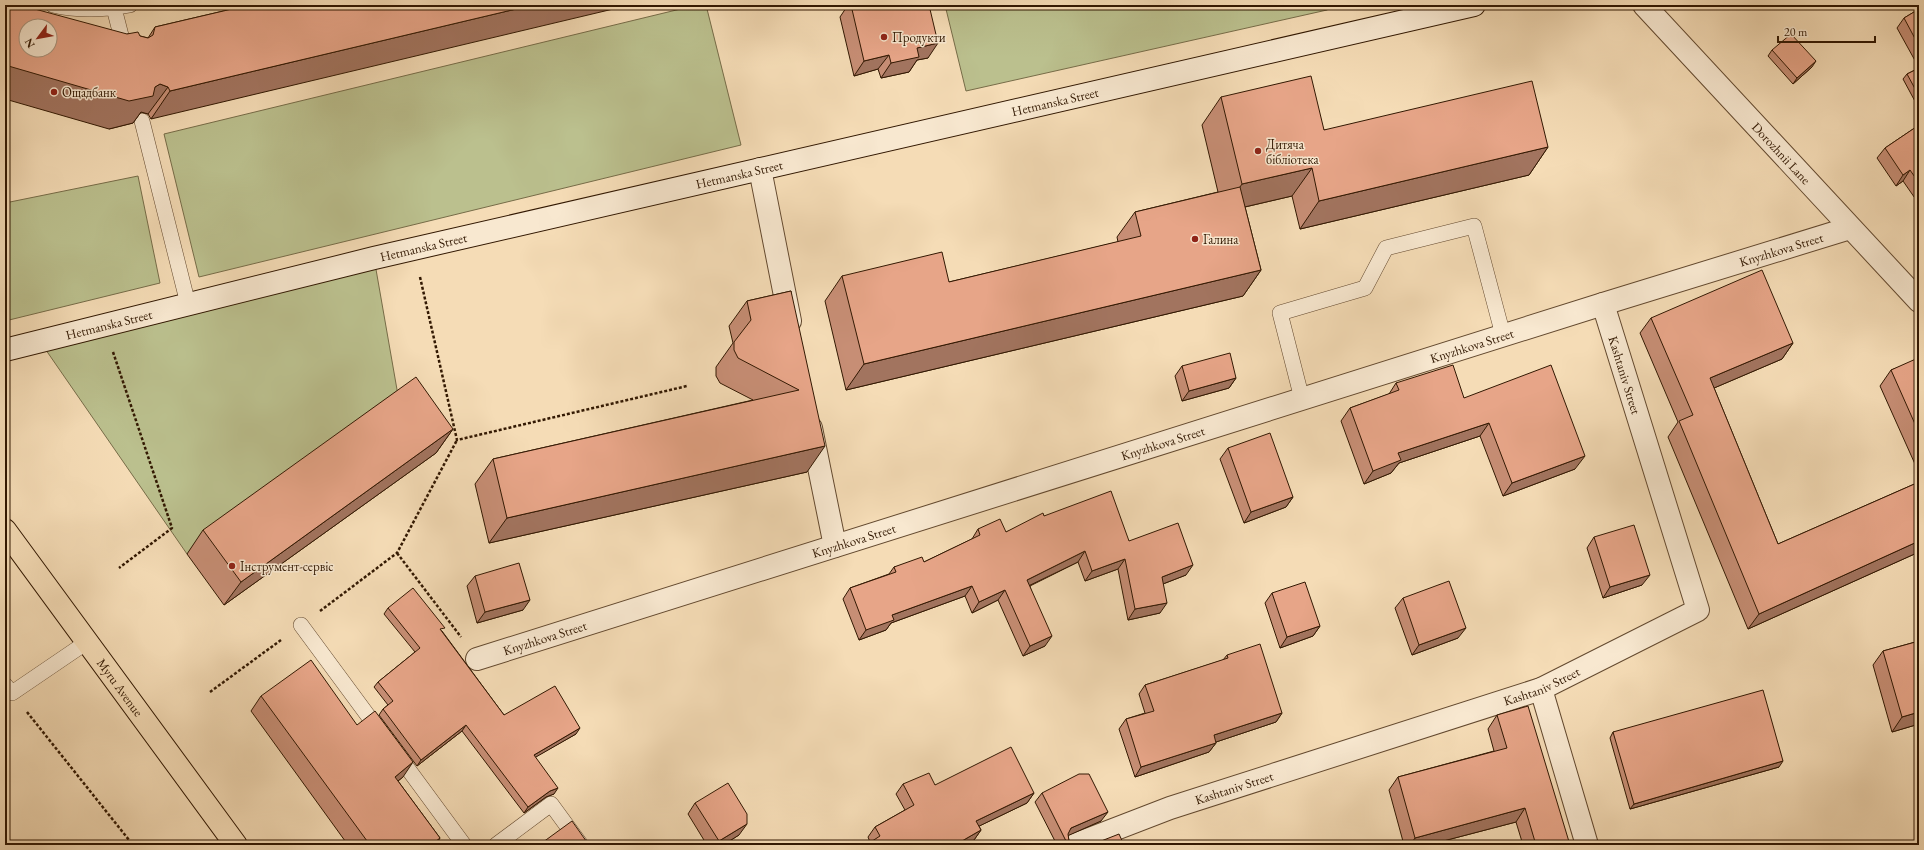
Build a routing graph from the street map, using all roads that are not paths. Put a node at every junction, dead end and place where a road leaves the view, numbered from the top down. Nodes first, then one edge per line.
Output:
1 (53, 5) edge
2 (130, 5) edge
3 (1474, 5) edge
4 (1644, 5) edge
5 (114, 8) junction
6 (127, 58) edge
7 (142, 121) edge
8 (760, 169) junction
9 (1850, 228) junction
10 (1919, 301) edge
11 (188, 304) junction
12 (1603, 304) junction
13 (1503, 335) junction
14 (794, 342) edge
15 (5, 350) edge
16 (1302, 398) junction
17 (807, 405) edge
18 (5, 530) edge
19 (835, 546) junction
20 (301, 625) road end
21 (87, 642) junction
22 (477, 659) road end
23 (1541, 688) junction
24 (8, 689) edge
25 (236, 845) edge
26 (464, 845) edge
27 (496, 845) edge
28 (581, 845) edge
29 (1074, 845) edge
30 (1587, 845) edge

1 - 5 lane
2 - 5 lane
3 - 8 street, Hetmanska Street
4 - 9 street, Dorozhnii Lane
5 - 6 lane
7 - 11 lane
8 - 11 street, Hetmanska Street
8 - 14 street
9 - 10 street, Dorozhnii Lane
9 - 12 street, Knyzhkova Street
11 - 15 street, Hetmanska Street
12 - 13 street, Knyzhkova Street
12 - 23 street, Kashtaniv Street
13 - 16 street, Knyzhkova Street
13 - 16 lane
16 - 19 street, Knyzhkova Street
17 - 19 street
18 - 21 main road, Myru Avenue
19 - 22 street, Knyzhkova Street
20 - 26 lane
21 - 24 lane
21 - 25 main road, Myru Avenue
23 - 29 street, Kashtaniv Street
23 - 30 street
27 - 28 lane

